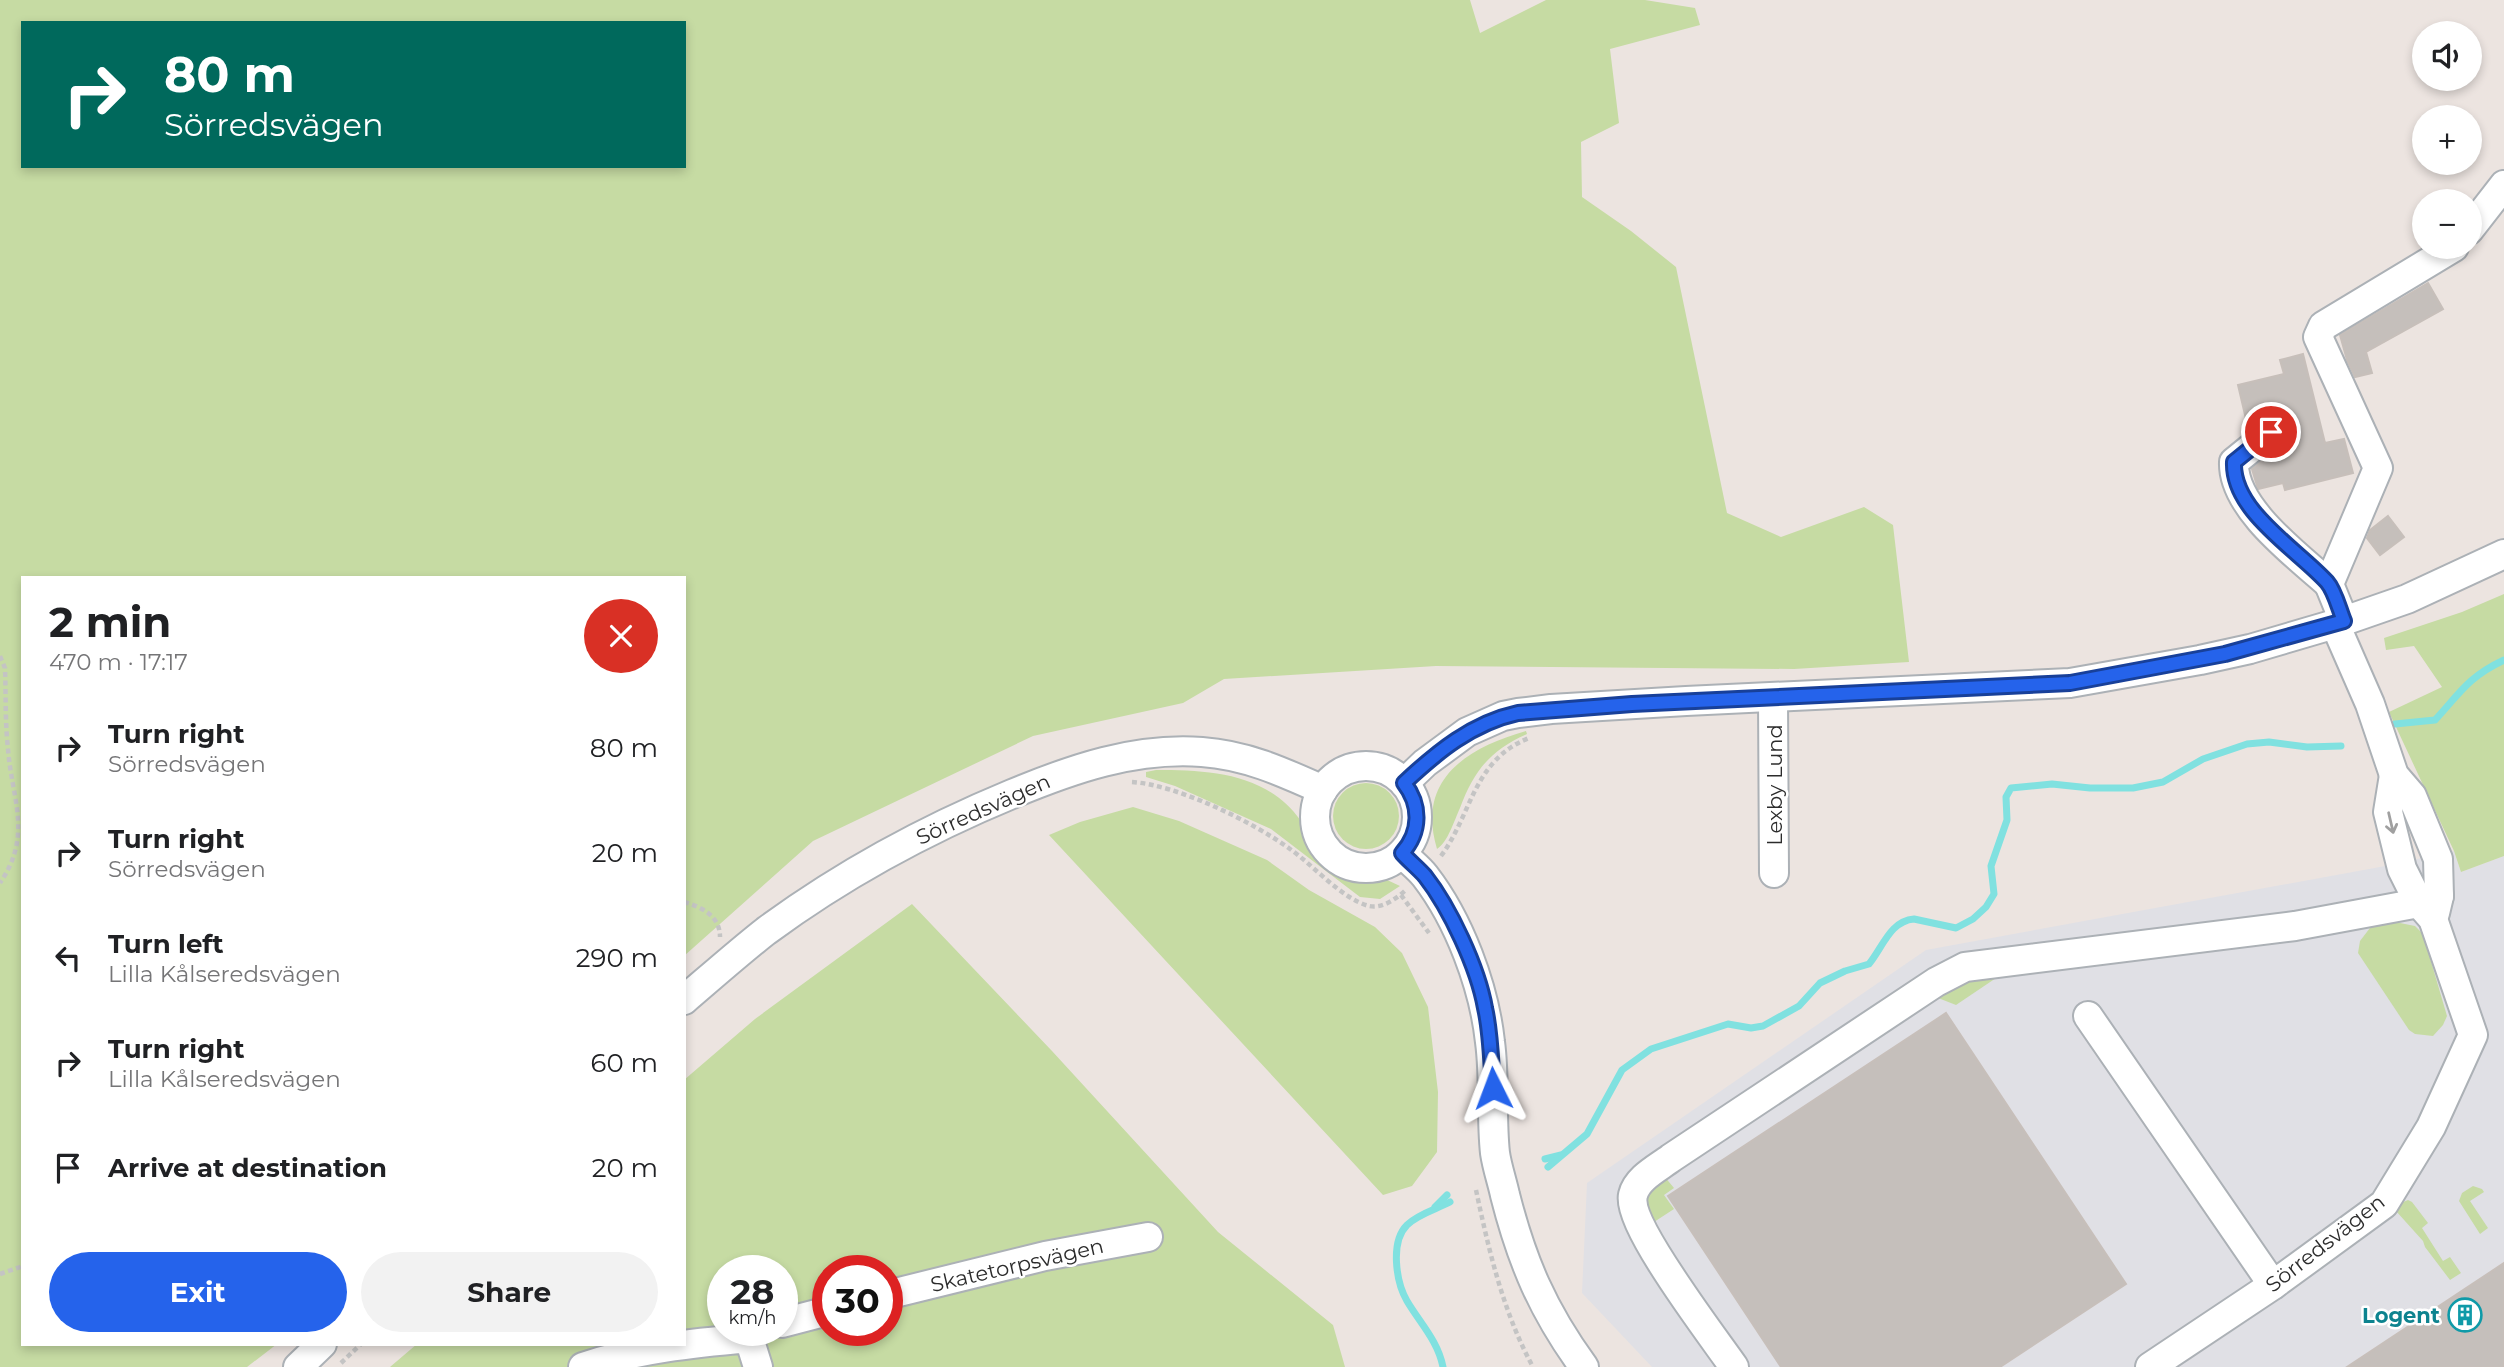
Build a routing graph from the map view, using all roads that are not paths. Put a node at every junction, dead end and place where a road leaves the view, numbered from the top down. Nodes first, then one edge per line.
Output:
1 (2504, 185) edge
2 (2482, 213) edge
3 (2434, 259) edge
4 (2271, 432) dead end
5 (2504, 554) edge
6 (2329, 584) junction
7 (2340, 623) junction
8 (1773, 698) junction
9 (1404, 783) junction
10 (1323, 790) junction
11 (1402, 853) junction
12 (1774, 873) dead end
13 (2431, 906) junction
14 (686, 998) edge
15 (2088, 1016) dead end
16 (1148, 1237) dead end
17 (2273, 1285) junction
18 (903, 1291) edge
19 (707, 1341) edge
20 (686, 1345) edge
21 (320, 1346) edge
22 (679, 1346) edge
23 (757, 1346) edge
24 (298, 1367) edge
25 (583, 1367) edge
26 (758, 1367) edge
27 (1584, 1367) edge
28 (1734, 1367) edge
29 (2150, 1367) edge

1 - 2 street
3 - 6 street
4 - 6 street
5 - 7 street
6 - 7 street, Sörredsvägen
7 - 8 street
7 - 13 street, Sörredsvägen
8 - 9 street
8 - 12 street, Lexby Lund
9 - 10 street
9 - 11 street
10 - 11 street
10 - 14 street, Sörredsvägen
11 - 27 street
13 - 17 street, Sörredsvägen
13 - 28 street
15 - 17 street
16 - 18 street, Skatetorpsvägen
17 - 29 street, Sörredsvägen
19 - 20 street
21 - 24 street
22 - 25 street
23 - 26 street

